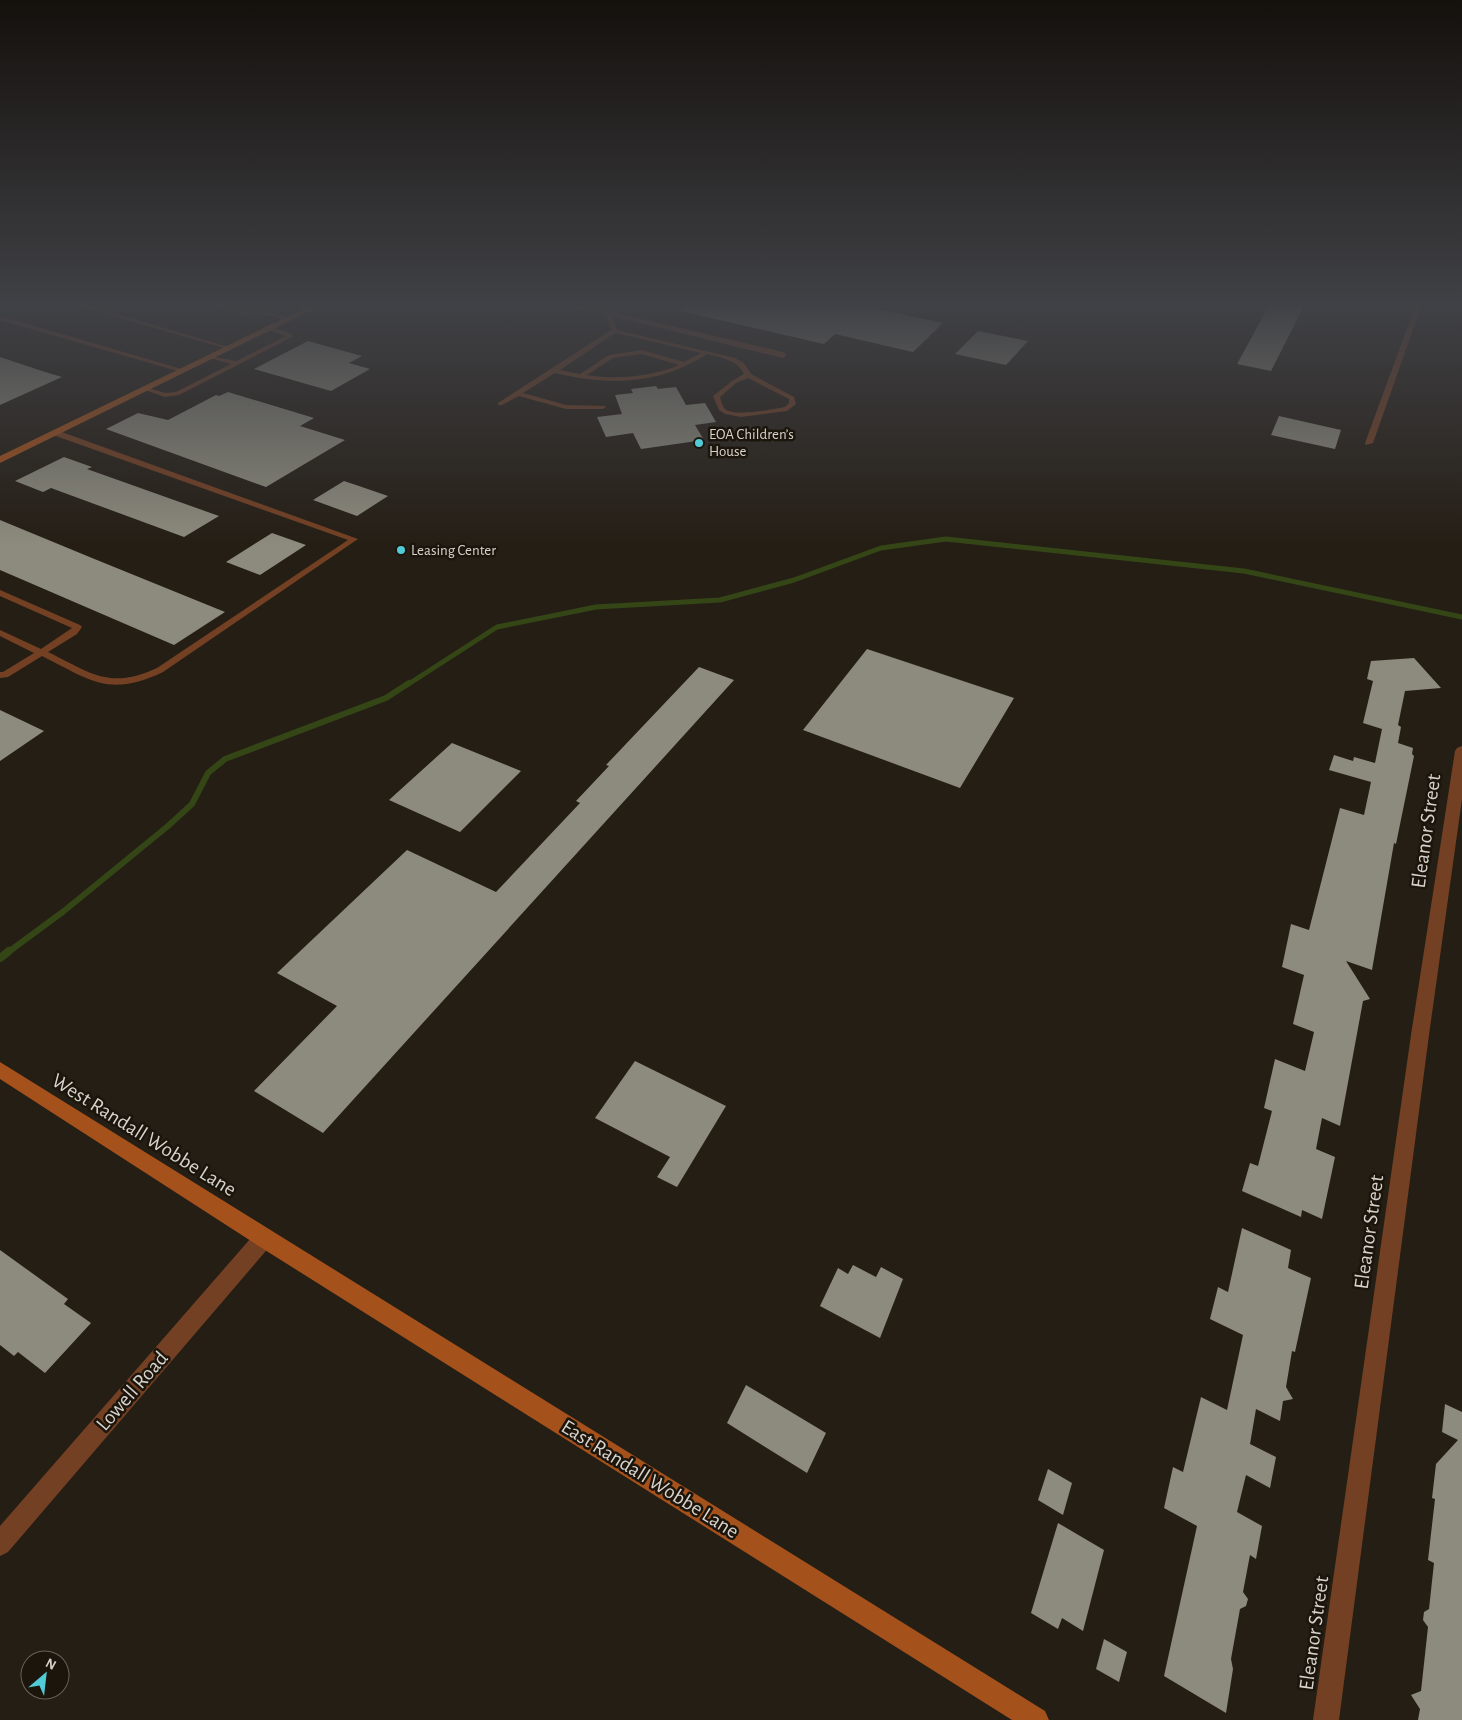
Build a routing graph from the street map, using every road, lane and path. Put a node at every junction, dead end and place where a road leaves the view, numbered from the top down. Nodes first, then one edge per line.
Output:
1 (156, 384) edge
2 (197, 384) edge
3 (532, 384) edge
4 (731, 384) edge
5 (766, 384) edge
6 (1390, 384) edge
7 (146, 389) junction
8 (517, 393) junction
9 (500, 404) dead end
10 (602, 406) dead end
11 (56, 433) junction
12 (1369, 443) dead end
13 (0, 460) edge
14 (0, 593) edge
15 (0, 633) edge
16 (41, 653) junction
17 (0, 676) edge
18 (1462, 751) edge
19 (0, 1070) edge
20 (264, 1238) junction
21 (0, 1544) edge
22 (1036, 1720) edge
23 (1326, 1720) edge

1 - 7 street
2 - 7 lane
3 - 8 lane
4 - 5 lane
6 - 12 lane
7 - 11 street
8 - 9 lane
8 - 10 lane
11 - 13 street
11 - 16 lane
14 - 16 lane
15 - 16 lane
16 - 17 lane
18 - 23 street, Eleanor Street
19 - 20 street, West Randall Wobbe Lane
20 - 21 street, Lowell Road
20 - 22 street, East Randall Wobbe Lane

